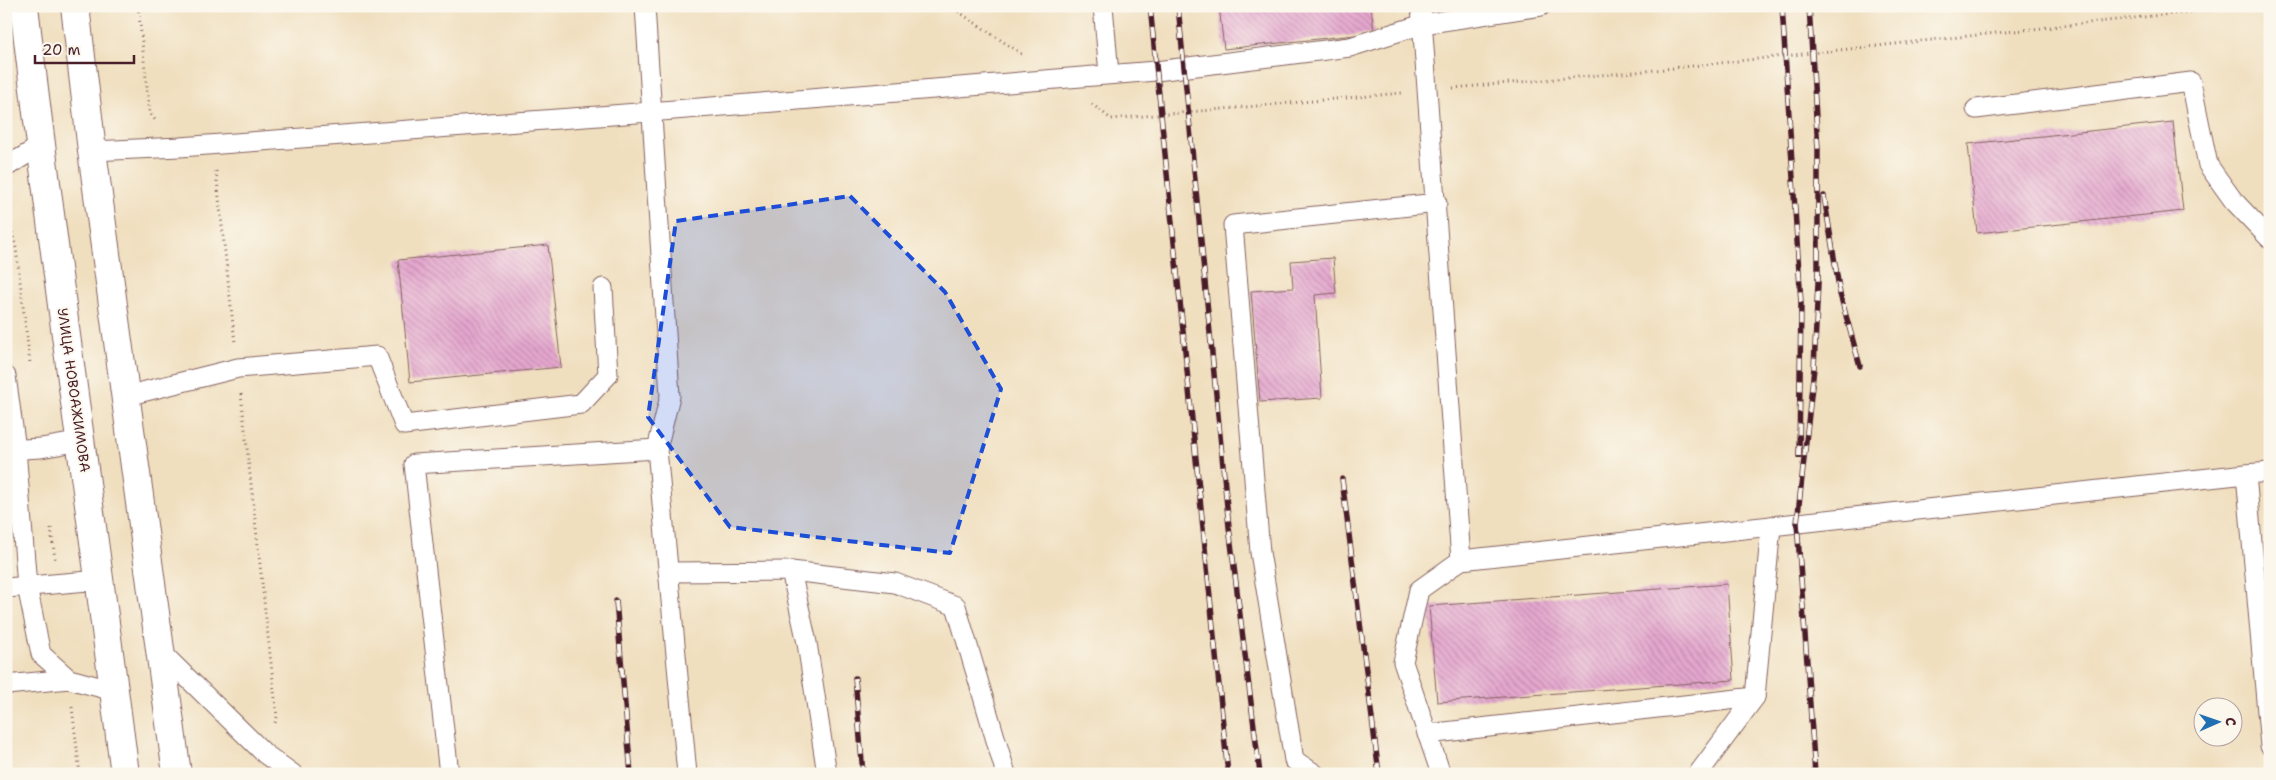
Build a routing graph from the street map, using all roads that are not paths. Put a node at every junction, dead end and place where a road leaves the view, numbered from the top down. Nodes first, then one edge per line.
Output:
1 (24, 6) edge
2 (75, 6) edge
3 (645, 6) edge
4 (1103, 6) edge
5 (1542, 6) edge
6 (1422, 15) edge
7 (1109, 74) junction
8 (1976, 109) dead end
9 (653, 112) junction
10 (40, 146) junction
11 (92, 151) junction
12 (6, 167) edge
13 (1437, 202) junction
14 (2270, 239) edge
15 (603, 288) dead end
16 (6, 376) edge
17 (126, 396) junction
18 (82, 442) junction
19 (657, 449) junction
20 (11, 450) edge
21 (2270, 472) edge
22 (2246, 474) junction
23 (1771, 526) junction
24 (1461, 560) junction
25 (791, 571) junction
26 (668, 572) junction
27 (100, 580) junction
28 (28, 586) junction
29 (6, 588) edge
30 (161, 652) junction
31 (69, 679) junction
32 (6, 686) edge
33 (114, 691) junction
34 (1755, 697) junction
35 (1427, 734) junction
36 (2270, 746) edge
37 (125, 774) edge
38 (177, 774) edge
39 (292, 774) edge
40 (449, 774) edge
41 (687, 774) edge
42 (827, 774) edge
43 (1006, 774) edge
44 (1315, 774) edge
45 (1441, 774) edge
46 (1698, 774) edge

1 - 10 main road, УЛИЦА НОВОАЖИМОВА
2 - 11 main road
3 - 9 lane
4 - 7 lane
5 - 6 lane
6 - 7 lane
6 - 13 lane
7 - 9 lane
8 - 14 lane
9 - 11 lane
9 - 19 lane
10 - 12 lane
10 - 18 main road, УЛИЦА НОВОАЖИМОВА
11 - 17 main road
13 - 24 lane
13 - 44 lane
15 - 17 lane
16 - 20 lane
17 - 30 main road
18 - 20 lane
18 - 27 main road, УЛИЦА НОВОАЖИМОВА
19 - 26 lane
19 - 40 lane
20 - 28 lane
21 - 22 lane
22 - 23 lane
22 - 36 lane
23 - 24 lane
23 - 34 lane
24 - 35 lane
25 - 26 lane
25 - 42 lane
25 - 43 lane
26 - 41 lane
27 - 28 lane
27 - 33 main road, УЛИЦА НОВОАЖИМОВА
28 - 29 lane
28 - 31 lane
30 - 38 main road
30 - 39 lane
31 - 32 lane
31 - 33 lane
33 - 37 main road, УЛИЦА НОВОАЖИМОВА
34 - 35 lane
34 - 46 lane
35 - 45 lane

